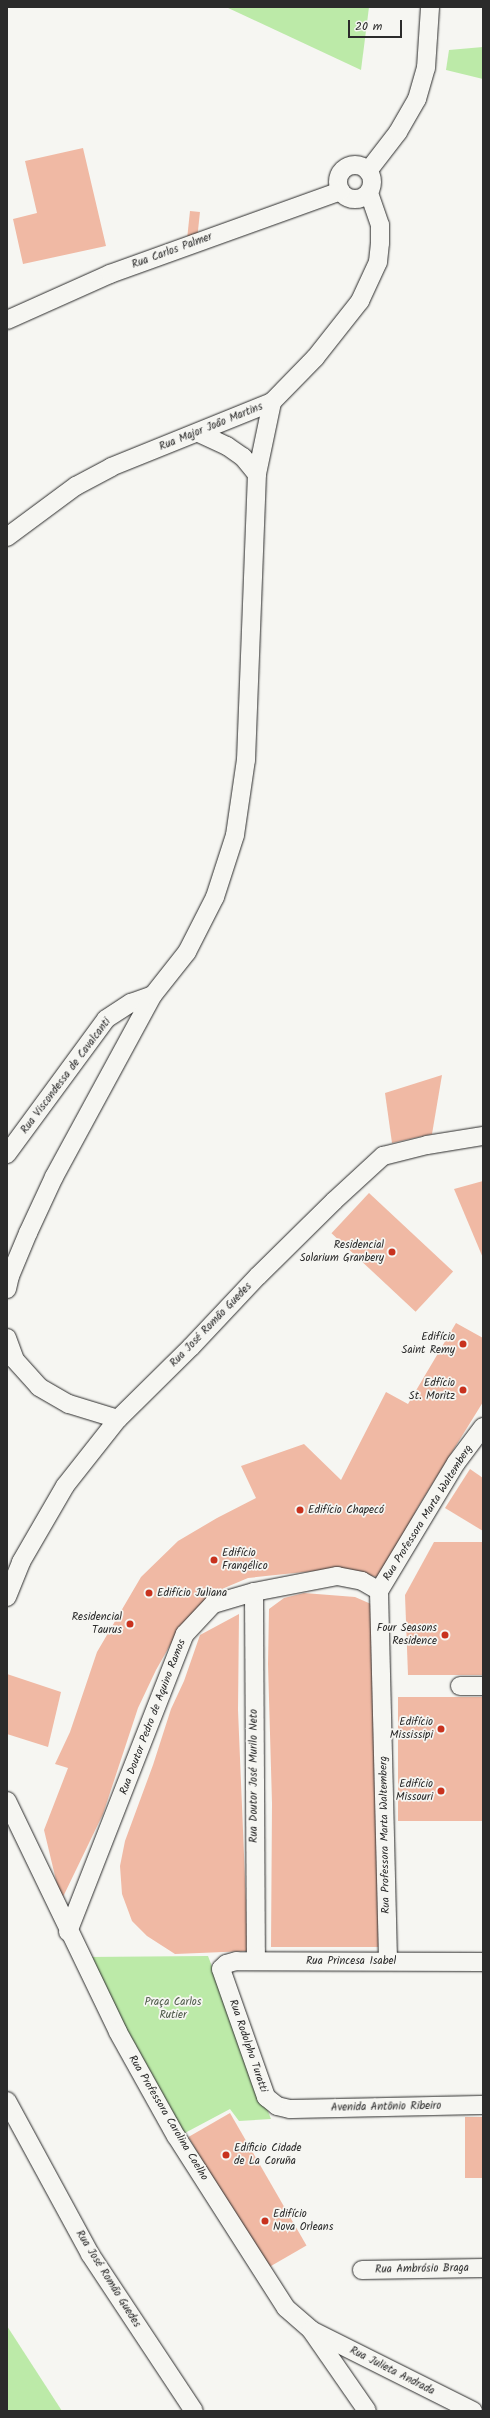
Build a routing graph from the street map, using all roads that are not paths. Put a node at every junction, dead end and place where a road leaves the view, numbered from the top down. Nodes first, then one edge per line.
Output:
1 (430, 7) edge
2 (368, 171) junction
3 (355, 194) junction
4 (7, 320) edge
5 (272, 402) junction
6 (200, 433) junction
7 (257, 474) junction
8 (7, 537) edge
9 (153, 995) junction
10 (483, 1136) edge
11 (7, 1154) edge
12 (7, 1289) edge
13 (7, 1338) edge
14 (118, 1419) junction
15 (483, 1427) edge
16 (379, 1591) junction
17 (254, 1592) junction
18 (7, 1597) edge
19 (460, 1686) dead end
20 (483, 1686) edge
21 (7, 1801) edge
22 (68, 1932) junction
23 (388, 1960) junction
24 (256, 1961) junction
25 (483, 1962) edge
26 (221, 1969) joint
27 (7, 2101) edge
28 (483, 2105) edge
29 (290, 2109) joint
30 (483, 2268) edge
31 (362, 2270) dead end
32 (311, 2330) junction
33 (194, 2411) edge
34 (367, 2411) edge
35 (474, 2411) edge

1 - 2 street
2 - 3 street
2 - 3 street
3 - 4 street, Rua Carlos Palmer
3 - 5 street, Rua Major João Martins
5 - 6 street, Rua Major João Martins
5 - 7 street
6 - 7 street
6 - 8 street, Rua Major João Martins
7 - 9 street
9 - 11 street, Rua Viscondessa de Cavalcanti
9 - 12 street
10 - 14 street, Rua José Romão Guedes
13 - 14 street
14 - 18 street, Rua José Romão Guedes
15 - 16 street, Rua Professora Marta Waltemberg
16 - 17 street, Rua Doutor Pedro de Aquino Ramos
16 - 23 street, Rua Professora Marta Waltemberg
17 - 22 street, Rua Doutor Pedro de Aquino Ramos
17 - 24 street, Rua Doutor José Murilo Neto
19 - 20 street
21 - 22 street, Rua Professora Carolina Coelho
22 - 32 street, Rua Professora Carolina Coelho
23 - 24 street, Rua Princesa Isabel
23 - 25 street, Rua Princesa Isabel
24 - 26 street, Rua Princesa Isabel
26 - 29 street, Rua Rodolpho Turatti
27 - 33 street, Rua José Romão Guedes
28 - 29 street, Avenida Antônio Ribeiro
30 - 31 street, Rua Ambrósio Braga
32 - 34 street, Rua Professora Carolina Coelho
32 - 35 street, Rua Julieta Andrada

